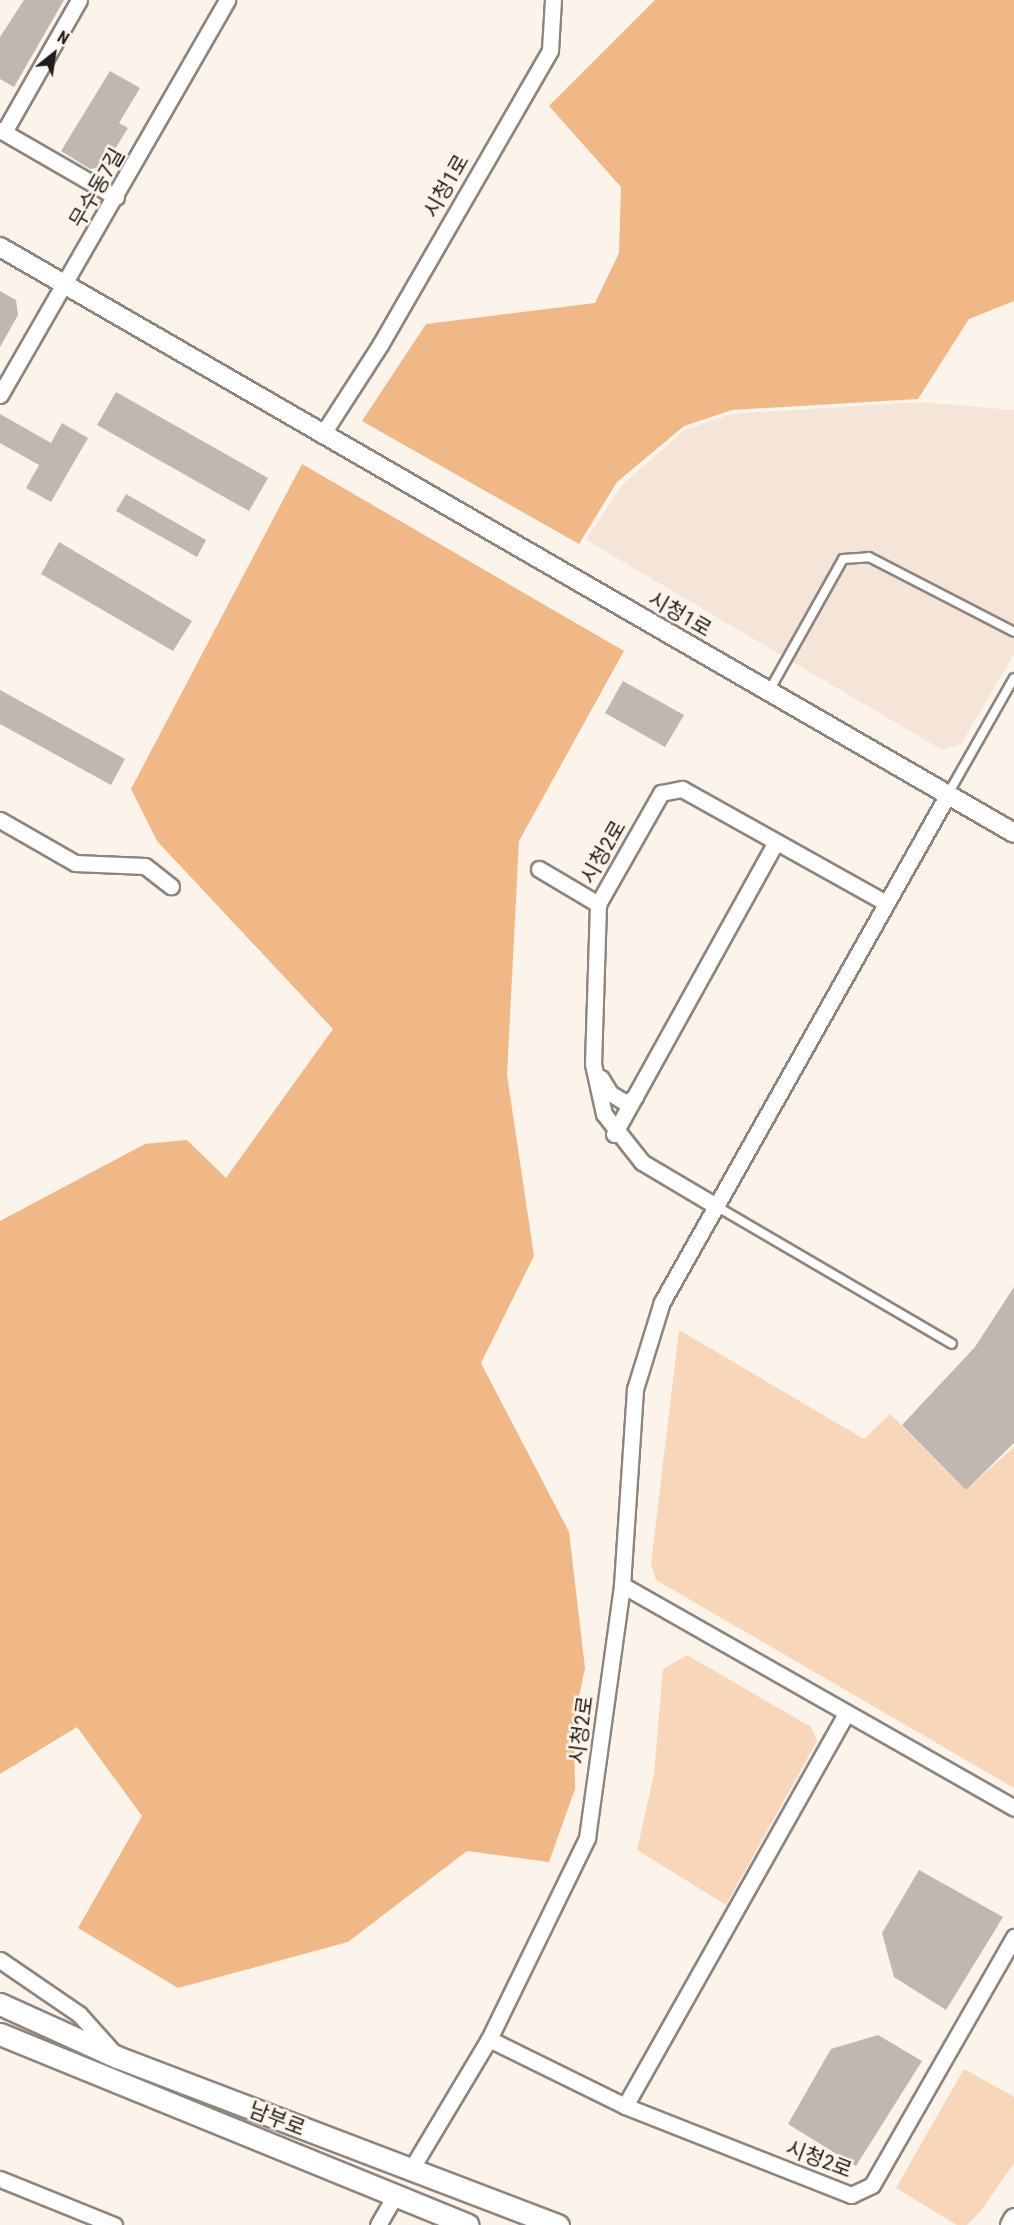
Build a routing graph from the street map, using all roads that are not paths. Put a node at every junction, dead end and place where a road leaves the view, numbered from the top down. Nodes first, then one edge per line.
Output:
1 (79, 0) edge
2 (227, 0) edge
3 (553, 0) edge
4 (2, 131) edge
5 (116, 197) junction
6 (0, 247) edge
7 (67, 284) junction
8 (5, 373) edge
9 (0, 395) edge
10 (322, 435) junction
11 (1014, 633) edge
12 (1014, 678) edge
13 (769, 690) junction
14 (948, 794) junction
15 (0, 820) edge
16 (1014, 833) edge
17 (776, 842) junction
18 (539, 869) dead end
19 (171, 886) dead end
20 (886, 903) junction
21 (598, 904) junction
22 (593, 1064) junction
23 (635, 1097) junction
24 (614, 1134) junction
25 (716, 1206) junction
26 (952, 1344) dead end
27 (622, 1585) junction
28 (846, 1714) junction
29 (1014, 1808) edge
30 (1014, 1937) edge
31 (0, 1960) edge
32 (0, 2004) edge
33 (0, 2034) edge
34 (489, 2039) junction
35 (117, 2057) junction
36 (625, 2106) junction
37 (410, 2171) junction
38 (0, 2179) edge
39 (394, 2197) junction
40 (1014, 2218) edge
41 (114, 2225) edge
42 (378, 2225) edge
43 (468, 2225) edge
44 (558, 2225) edge
45 (1010, 2225) edge

1 - 4 street
2 - 5 street, 무수동7길
3 - 10 street, 시청1로
4 - 5 street
5 - 7 street, 무수동7길
6 - 7 street, 시청1로
7 - 8 street, 무수동7길
7 - 10 street, 시청1로
8 - 9 street, 무수동7길
10 - 13 street, 시청1로
11 - 13 lane
12 - 14 lane
13 - 14 street, 시청1로
14 - 16 street, 시청1로
14 - 20 street, 시청2로
15 - 19 street
17 - 20 street, 시청2로
17 - 21 street, 시청2로
17 - 23 street
18 - 21 street
20 - 25 street, 시청2로
21 - 22 street, 시청2로
22 - 23 street
22 - 24 street, 시청2로
23 - 24 street
24 - 25 street, 시청2로
25 - 26 lane
25 - 27 street, 시청2로
27 - 28 street
27 - 34 street, 시청2로
28 - 29 street
28 - 36 street
30 - 36 street, 시청2로
31 - 35 street
32 - 35 main road, 남부로
33 - 39 main road, 남부로
34 - 36 street, 시청2로
34 - 37 street, 시청2로
35 - 37 main road, 남부로
37 - 39 main road
37 - 44 main road, 남부로
38 - 41 street
39 - 42 street
39 - 43 main road, 남부로
40 - 45 street

